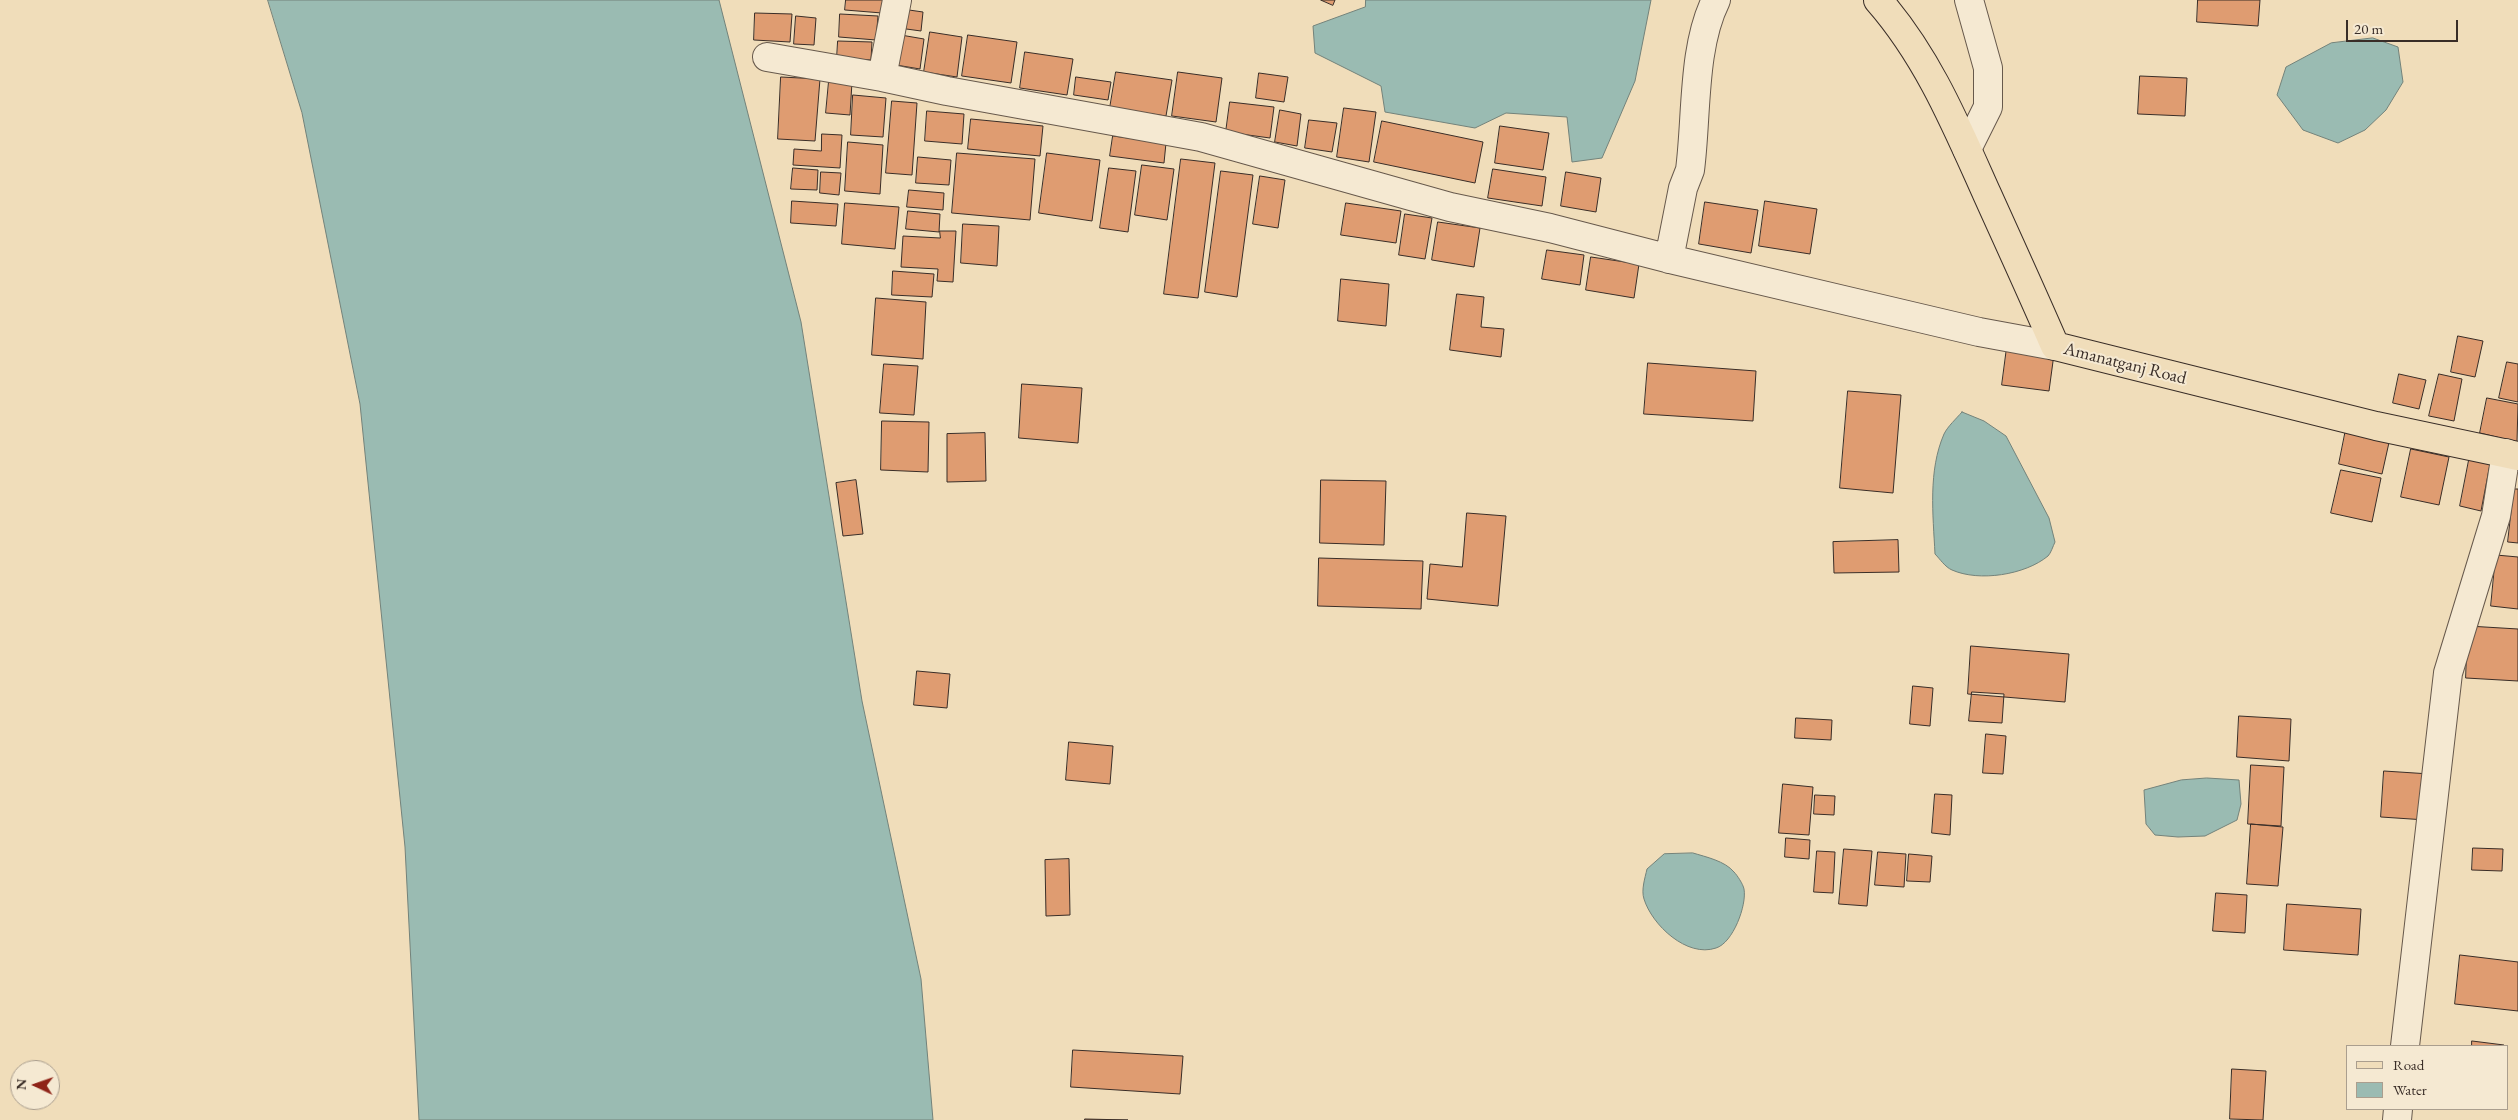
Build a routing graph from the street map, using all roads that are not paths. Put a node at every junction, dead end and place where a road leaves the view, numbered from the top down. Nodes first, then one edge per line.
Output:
1 (897, 0) edge
2 (1716, 0) edge
3 (1878, 0) edge
4 (1969, 0) edge
5 (768, 57) dead end
6 (882, 76) junction
7 (1967, 149) junction
8 (1669, 259) junction
9 (2054, 346) junction
10 (2512, 455) edge
11 (2406, 1045) edge

1 - 6 street
2 - 8 street
3 - 7 main road, Amanatganj Road
4 - 7 street
5 - 6 street
6 - 8 street
7 - 9 main road, Amanatganj Road
8 - 9 street
9 - 10 main road, Amanatganj Road
10 - 11 street

